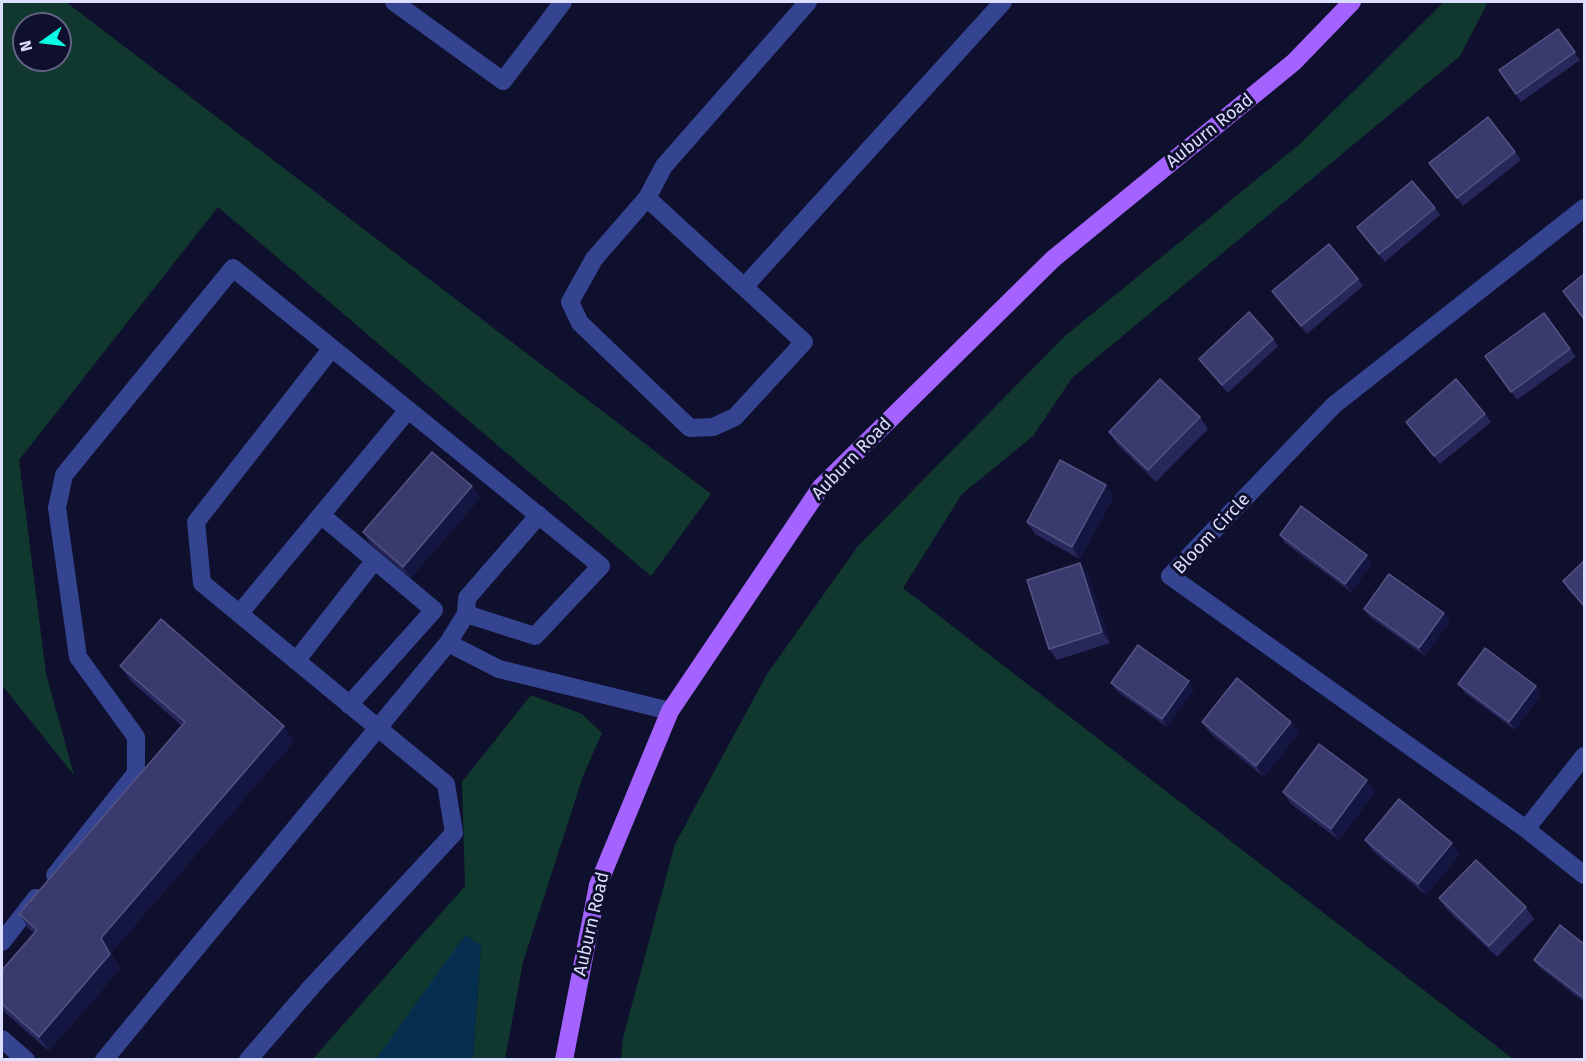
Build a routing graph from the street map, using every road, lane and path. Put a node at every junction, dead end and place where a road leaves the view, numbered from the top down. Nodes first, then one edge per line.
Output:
1 (394, 2) edge
2 (563, 2) edge
3 (808, 2) edge
4 (1003, 2) edge
5 (1352, 2) edge
6 (647, 198) junction
7 (1584, 208) edge
8 (744, 287) junction
9 (332, 348) junction
10 (408, 410) junction
11 (321, 515) junction
12 (539, 515) junction
13 (375, 560) junction
14 (434, 610) junction
15 (239, 614) junction
16 (457, 629) junction
17 (296, 661) junction
18 (349, 705) junction
19 (670, 711) junction
20 (376, 728) junction
21 (1584, 756) edge
22 (1526, 829) junction
23 (1584, 875) edge
24 (2, 942) edge
25 (2, 1039) edge
26 (26, 1059) edge
27 (104, 1059) edge
28 (248, 1059) edge
29 (564, 1059) edge

1 - 2 street
3 - 6 street
4 - 8 street
5 - 19 main road, Auburn Road
6 - 8 street
6 - 8 street
7 - 22 street, Bloom Circle
9 - 10 street
9 - 15 street
9 - 24 street
10 - 11 street
10 - 12 street
11 - 13 street
11 - 15 street
12 - 16 street
12 - 16 street
13 - 14 street
13 - 17 street
14 - 16 street
14 - 18 street
15 - 17 street
16 - 19 street
16 - 20 street
17 - 18 street
18 - 20 street
19 - 29 main road, Auburn Road
20 - 27 street
20 - 28 street
21 - 22 street
22 - 23 street, Bloom Circle
25 - 26 street

